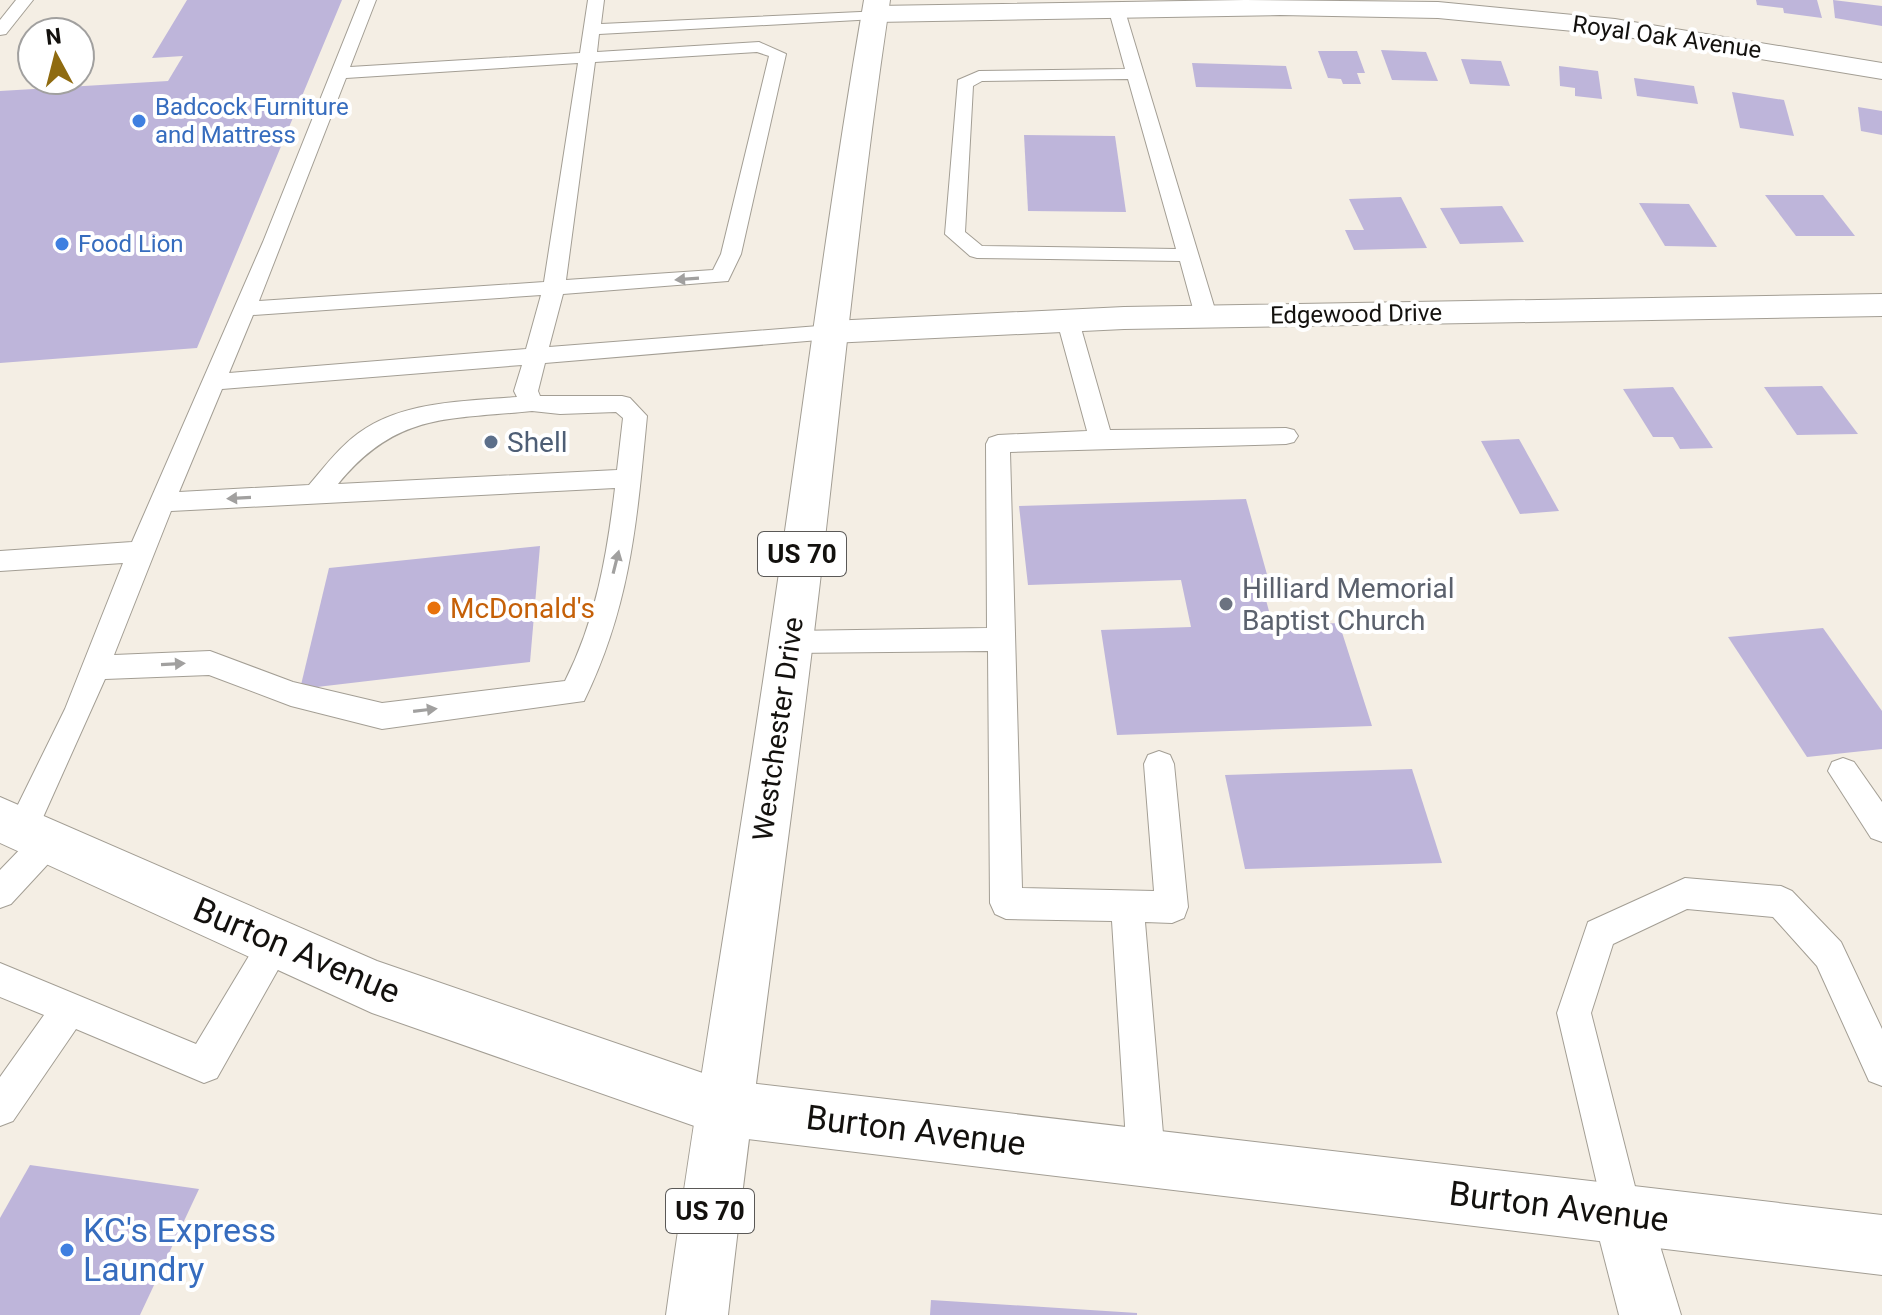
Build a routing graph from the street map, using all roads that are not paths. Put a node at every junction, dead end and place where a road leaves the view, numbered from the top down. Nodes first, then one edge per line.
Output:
1 (25, 0) edge
2 (368, 0) edge
3 (596, 0) edge
4 (1156, 5) edge
5 (1013, 6) edge
6 (876, 7) edge
7 (1117, 11) junction
8 (3, 23) edge
9 (592, 29) junction
10 (587, 58) junction
11 (1882, 71) edge
12 (339, 73) junction
13 (1135, 74) junction
14 (1188, 255) junction
15 (554, 288) junction
16 (1882, 305) edge
17 (245, 309) junction
18 (1206, 316) junction
19 (1068, 321) junction
20 (831, 332) junction
21 (534, 355) junction
22 (214, 382) junction
23 (532, 403) junction
24 (1286, 436) dead end
25 (1101, 439) junction
26 (629, 478) junction
27 (316, 494) junction
28 (162, 502) junction
29 (141, 552) junction
30 (0, 561) edge
31 (1001, 639) junction
32 (791, 642) junction
33 (95, 668) junction
34 (1159, 764) dead end
35 (1843, 771) dead end
36 (1882, 828) edge
37 (24, 830) edge
38 (0, 893) edge
39 (1127, 905) junction
40 (276, 943) junction
41 (0, 980) edge
42 (68, 1011) junction
43 (1882, 1068) edge
44 (0, 1108) edge
45 (723, 1108) junction
46 (1146, 1157) junction
47 (1623, 1214) junction
48 (1882, 1245) edge
49 (697, 1315) edge
50 (1650, 1315) edge

1 - 8 lane
2 - 12 lane
3 - 9 lane
4 - 7 street, Royal Oak Avenue
4 - 11 street, Royal Oak Avenue
5 - 6 street, Royal Oak Avenue
5 - 7 street, Royal Oak Avenue
6 - 9 lane
6 - 20 street, Westchester Drive / US 70
7 - 13 lane
9 - 10 lane
10 - 12 lane
10 - 15 lane
10 -> 15 lane
12 - 17 lane
13 - 14 lane
13 - 14 lane
14 - 18 lane
15 - 17 lane
15 - 21 lane
16 - 18 street, Edgewood Drive
17 - 22 lane
18 - 19 street, Edgewood Drive
19 - 20 street, Edgewood Drive
19 - 25 lane
20 - 21 lane
20 - 32 street, Westchester Drive / US 70
21 - 22 lane
21 - 23 lane
22 - 28 lane
23 - 26 lane
23 - 27 lane
24 - 25 lane
25 - 31 lane
26 - 27 lane
33 -> 26 lane
27 -> 28 lane
28 - 29 lane
29 - 30 lane
29 - 33 lane
31 - 32 lane
31 - 39 lane
32 - 45 street, Westchester Drive / US 70
33 - 37 lane
34 - 39 lane
35 - 36 lane
37 - 38 lane
37 - 40 street, Burton Avenue
39 - 46 lane
40 - 42 lane
40 - 45 street, Burton Avenue
41 - 42 lane
42 - 44 lane
43 - 47 lane
45 - 46 street, Burton Avenue
45 - 49 street, Westchester Drive / US 70
46 - 47 street, Burton Avenue
47 - 48 street, Burton Avenue
47 - 50 street

